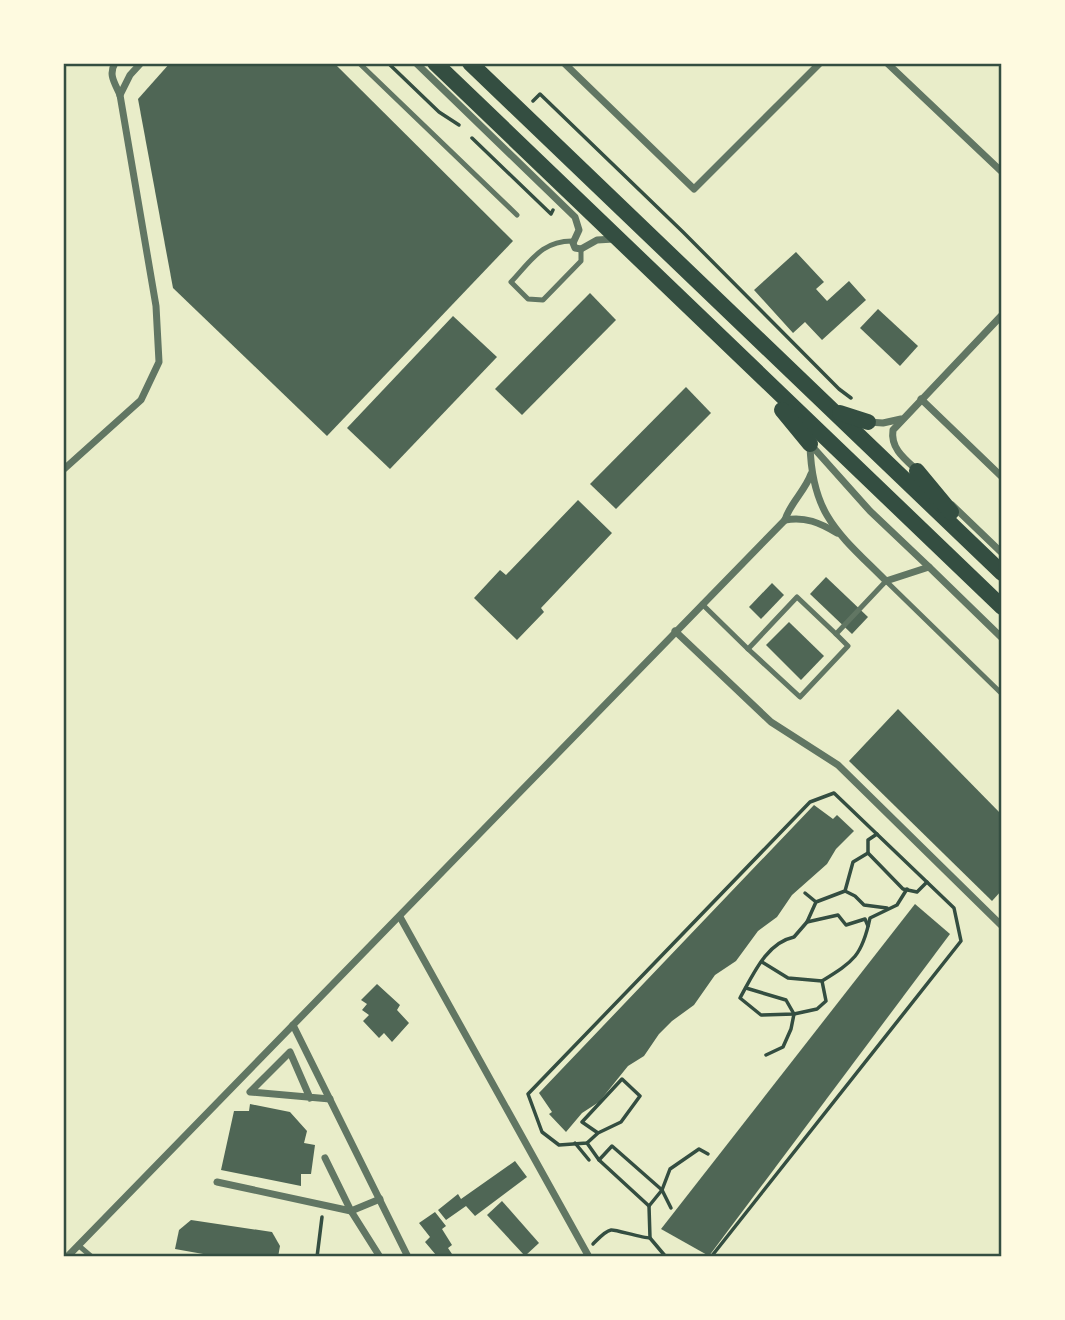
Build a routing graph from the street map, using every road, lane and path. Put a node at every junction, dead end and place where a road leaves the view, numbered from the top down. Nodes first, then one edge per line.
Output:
1 (115, 63) edge
2 (141, 63) edge
3 (359, 63) edge
4 (388, 63) edge
5 (416, 63) edge
6 (435, 63) edge
7 (470, 63) edge
8 (564, 63) edge
9 (820, 63) edge
10 (887, 63) edge
11 (120, 94) junction
12 (540, 94) dead end
13 (489, 148) dead end
14 (1002, 172) edge
15 (517, 215) dead end
16 (618, 239) junction
17 (573, 241) junction
18 (581, 249) junction
19 (681, 299) junction
20 (1002, 315) edge
21 (921, 399) junction
22 (861, 406) dead end
23 (830, 407) junction
24 (902, 419) junction
25 (868, 422) joint
26 (810, 444) junction
27 (63, 470) edge
28 (917, 471) joint
29 (811, 474) junction
30 (1002, 477) edge
31 (785, 520) junction
32 (838, 534) junction
33 (1000, 565) edge
34 (929, 567) junction
35 (886, 581) junction
36 (701, 604) junction
37 (1002, 607) edge
38 (675, 631) junction
39 (836, 634) junction
40 (1002, 638) edge
41 (748, 649) junction
42 (1002, 694) edge
43 (877, 834) junction
44 (868, 853) junction
45 (927, 882) junction
46 (907, 889) junction
47 (845, 891) junction
48 (805, 893) dead end
49 (816, 902) junction
50 (890, 909) junction
51 (400, 917) junction
52 (807, 922) junction
53 (1002, 926) edge
54 (868, 927) junction
55 (762, 962) junction
56 (822, 981) junction
57 (746, 988) junction
58 (794, 1014) junction
59 (293, 1025) junction
60 (766, 1055) dead end
61 (310, 1098) junction
62 (330, 1100) junction
63 (598, 1133) junction
64 (575, 1143) junction
65 (587, 1143) junction
66 (708, 1154) dead end
67 (324, 1158) dead end
68 (589, 1160) dead end
69 (599, 1160) junction
70 (217, 1182) dead end
71 (662, 1189) junction
72 (380, 1199) junction
73 (323, 1205) junction
74 (649, 1206) junction
75 (671, 1208) dead end
76 (351, 1211) junction
77 (650, 1238) junction
78 (78, 1245) junction
79 (587, 1254) edge
80 (67, 1257) edge
81 (92, 1257) edge
82 (317, 1257) edge
83 (380, 1257) edge
84 (408, 1257) edge
85 (666, 1257) edge
86 (711, 1257) edge

1 - 11 street
2 - 11 street
3 - 15 lane
4 - 13 path
5 - 17 street
6 - 16 highway
7 - 23 highway
8 - 9 street
10 - 14 street
11 - 27 street
12 - 22 path
16 - 18 street
16 - 19 highway
17 - 18 street
17 - 18 lane
19 - 26 highway
19 - 37 highway
20 - 21 street
21 - 24 street
21 - 30 street
23 - 25 highway
23 - 33 highway
24 - 25 street
24 - 28 street
26 - 29 street
26 - 34 street
28 - 33 highway
29 - 31 street
29 - 32 street
31 - 32 street
31 - 36 street
32 - 35 street
34 - 35 street
34 - 40 street
35 - 39 lane
35 - 42 lane
36 - 38 street
36 - 41 lane
38 - 51 street
38 - 53 street
39 - 41 lane
39 - 41 lane
43 - 44 path
43 - 45 path
43 - 64 path
44 - 46 path
44 - 47 path
45 - 46 path
45 - 86 path
46 - 50 path
47 - 49 path
47 - 50 path
48 - 49 path
49 - 52 path
50 - 54 path
51 - 59 street
51 - 79 street
52 - 54 path
52 - 55 path
54 - 56 path
55 - 56 path
55 - 57 path
56 - 58 path
57 - 58 path
57 - 58 path
58 - 60 path
59 - 62 street
59 - 78 street
61 - 61 street
61 - 62 street
62 - 72 street
63 - 63 path
63 - 65 path
64 - 65 path
64 - 68 path
65 - 69 path
66 - 71 path
67 - 76 street
69 - 71 path
69 - 74 path
70 - 73 street
71 - 74 path
71 - 75 path
72 - 76 street
72 - 84 street
73 - 76 street
73 - 82 path
74 - 77 path
76 - 83 street
77 - 79 path
77 - 85 path
78 - 80 street
78 - 81 lane

